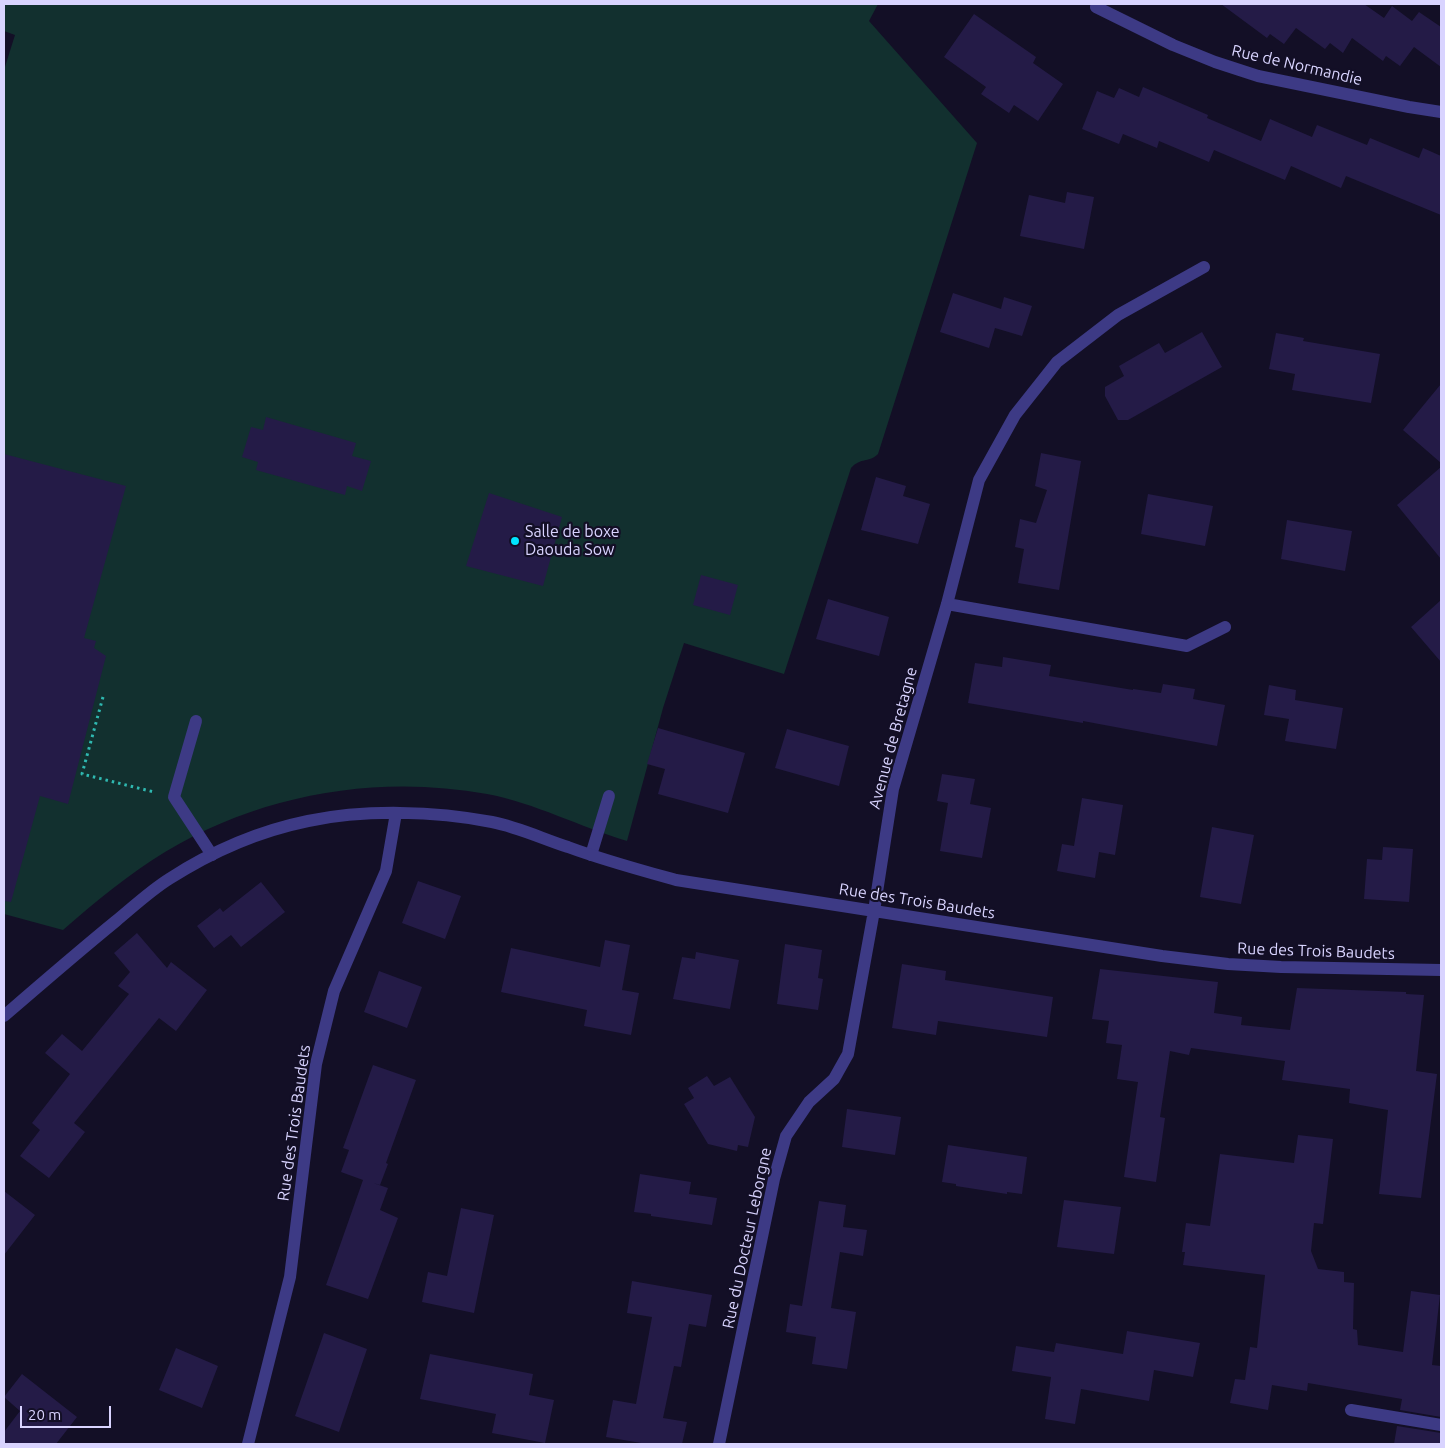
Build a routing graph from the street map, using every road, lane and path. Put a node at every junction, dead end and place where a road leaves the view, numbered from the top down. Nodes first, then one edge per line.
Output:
1 (1096, 7) dead end
2 (1441, 112) edge
3 (1204, 267) dead end
4 (947, 604) junction
5 (1225, 627) dead end
6 (103, 697) dead end
7 (196, 721) dead end
8 (609, 796) dead end
9 (174, 797) junction
10 (396, 813) junction
11 (212, 855) junction
12 (590, 855) junction
13 (874, 911) junction
14 (1441, 970) edge
15 (4, 1016) edge
16 (1351, 1410) dead end
17 (1441, 1425) edge
18 (248, 1444) edge
19 (720, 1444) edge

1 - 2 street, Rue de Normandie
3 - 4 street, Avenue de Bretagne
4 - 5 street
4 - 13 street, Avenue de Bretagne
6 - 9 path
7 - 9 street
8 - 12 street
9 - 11 street
10 - 11 street, Rue des Trois Baudets
10 - 12 street, Rue des Trois Baudets
10 - 18 street, Rue des Trois Baudets
11 - 15 street, Rue des Trois Baudets
12 - 13 street, Rue des Trois Baudets
13 - 14 street, Rue des Trois Baudets
13 - 19 street, Rue du Docteur Leborgne
16 - 17 street

